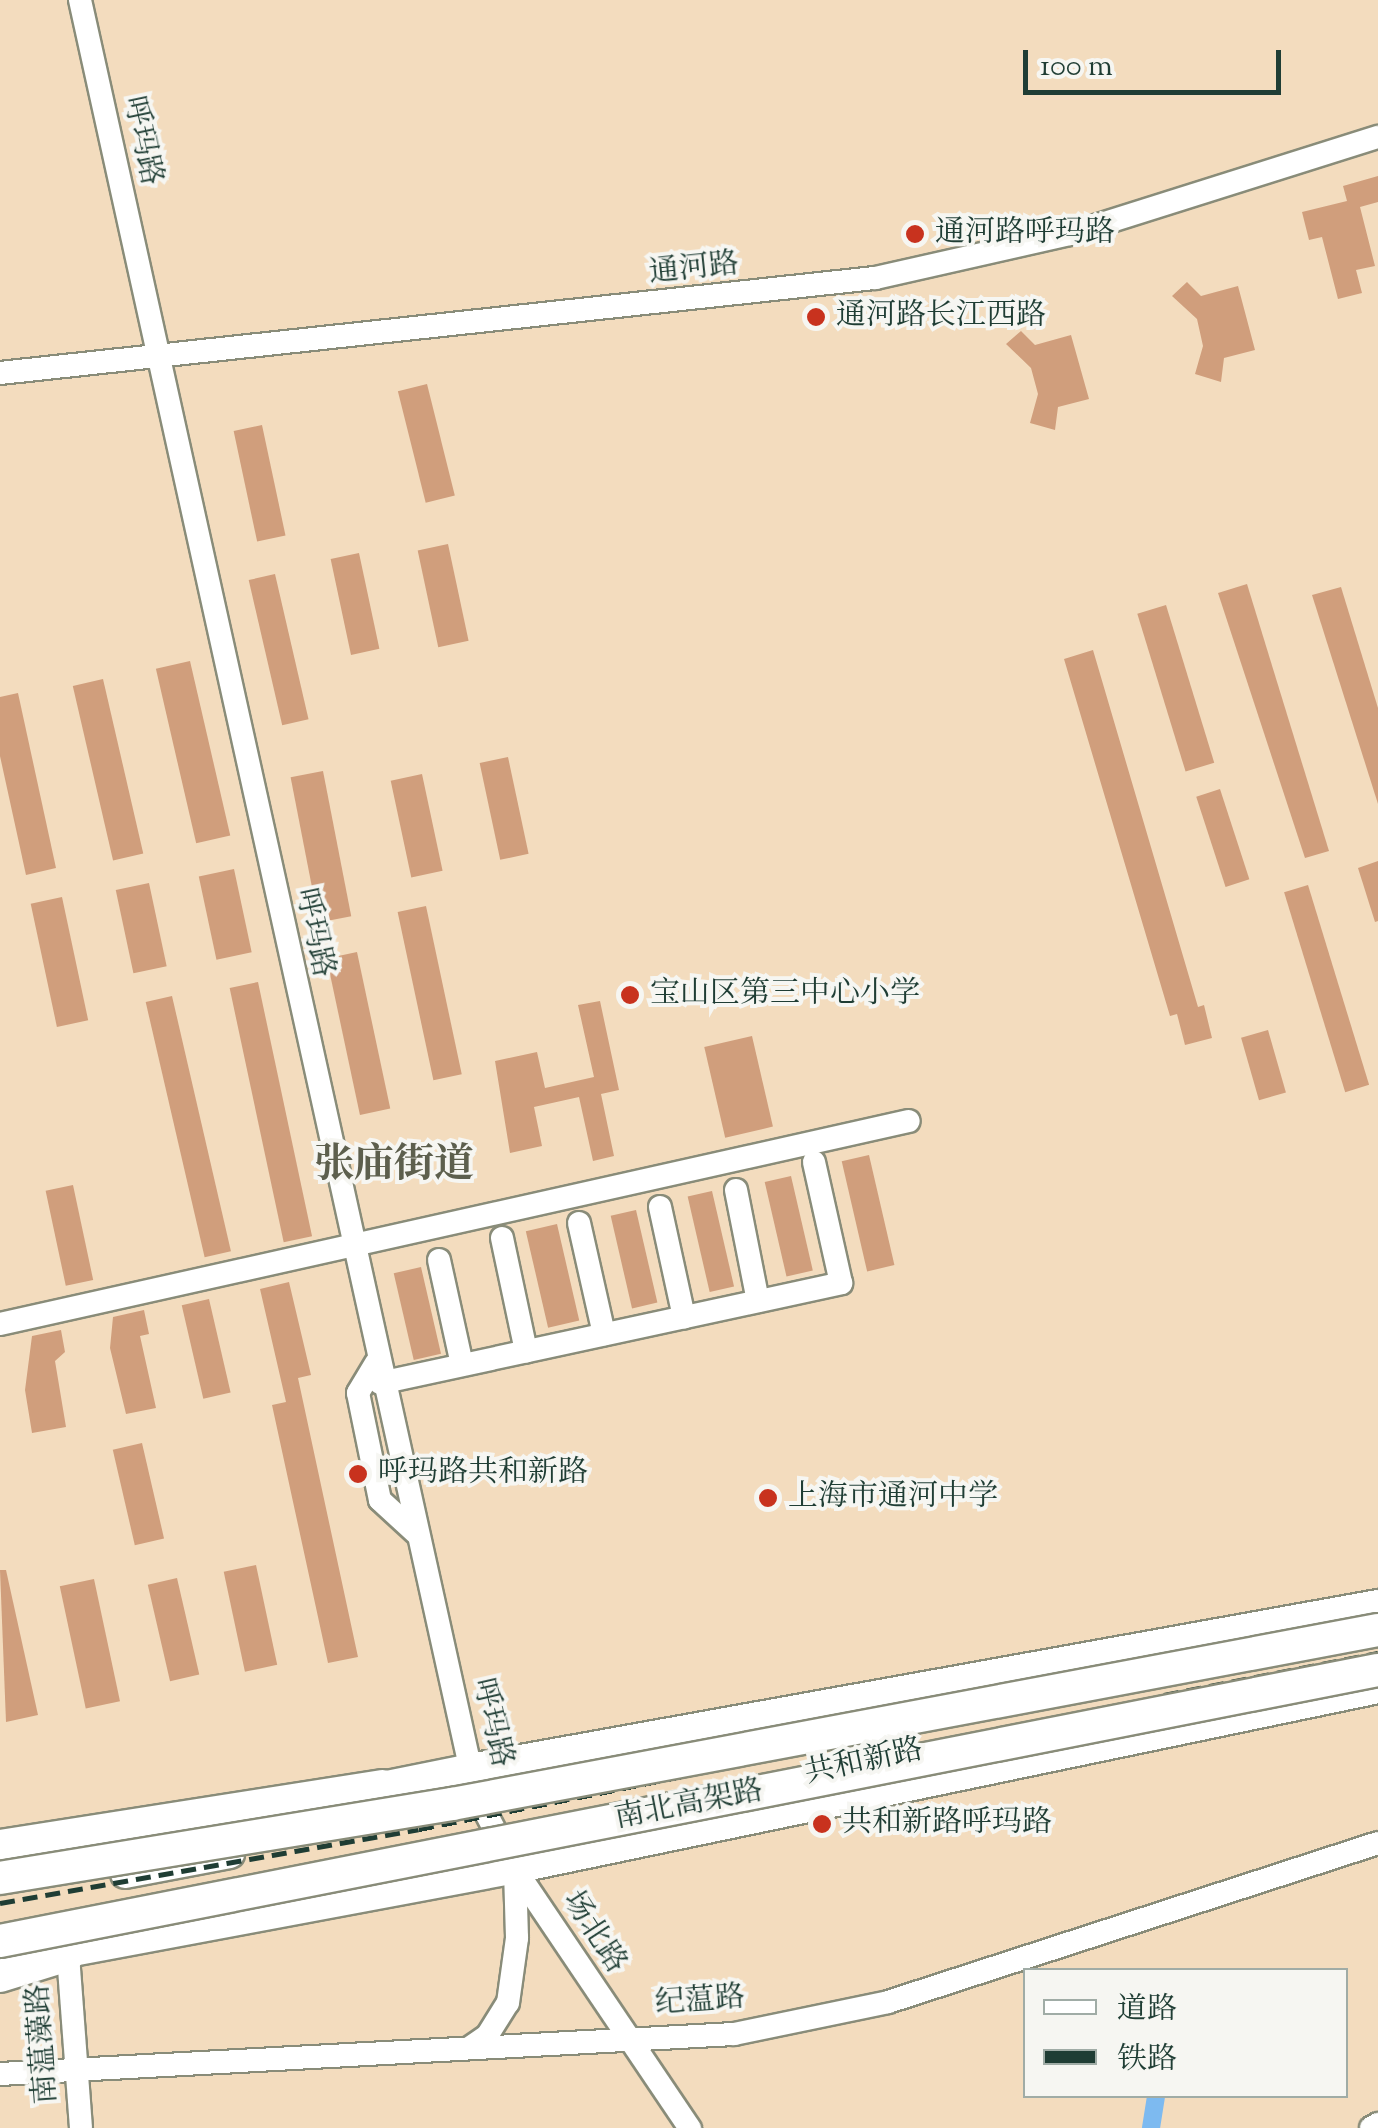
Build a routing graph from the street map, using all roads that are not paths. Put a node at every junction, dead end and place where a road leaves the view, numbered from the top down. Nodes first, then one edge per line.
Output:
1 (80, 0) edge
2 (1378, 137) edge
3 (156, 357) junction
4 (0, 373) edge
5 (908, 1121) dead end
6 (814, 1162) dead end
7 (736, 1190) dead end
8 (660, 1206) dead end
9 (579, 1223) dead end
10 (502, 1238) dead end
11 (351, 1247) junction
12 (439, 1260) dead end
13 (758, 1301) junction
14 (684, 1317) junction
15 (0, 1324) edge
16 (604, 1334) junction
17 (526, 1351) junction
18 (462, 1365) junction
19 (378, 1372) junction
20 (1378, 1588) edge
21 (1378, 1604) edge
22 (1378, 1630) edge
23 (1378, 1670) edge
24 (1378, 1690) edge
25 (1378, 1705) edge
26 (814, 1706) junction
27 (471, 1768) junction
28 (382, 1786) junction
29 (832, 1803) junction
30 (1378, 1842) edge
31 (0, 1846) edge
32 (515, 1869) junction
33 (0, 1878) edge
34 (0, 1892) edge
35 (0, 1941) edge
36 (68, 1955) junction
37 (0, 1963) edge
38 (0, 1976) edge
39 (626, 2038) junction
40 (469, 2048) junction
41 (78, 2070) junction
42 (0, 2074) edge
43 (1378, 2124) edge
44 (81, 2128) edge
45 (690, 2128) edge
46 (1371, 2128) edge

1 - 3 street, 呼玛路
2 - 3 street, 通河路
3 - 4 street, 通河路
3 - 11 street, 呼玛路
5 - 11 street
6 - 13 street
7 - 13 street
8 - 14 street
9 - 16 street
10 - 17 street
11 - 15 street
11 - 19 street, 呼玛路
12 - 18 street
13 - 14 street
14 - 16 street
16 - 17 street
17 - 18 street
18 - 19 street
19 - 27 street, 呼玛路
20 - 26 main road
21 - 26 main road, 共和新路
22 - 33 highway, 南北高架路, bridge
23 - 35 highway, 南北高架路, bridge
24 - 29 main road, 共和新路
25 - 29 main road
26 - 27 main road, 共和新路
27 - 28 main road, 共和新路
27 - 32 street, 呼玛路
28 - 31 highway
28 - 34 main road
29 - 32 main road, 共和新路
30 - 39 street, 纪蕰路
32 - 36 main road, 共和新路
32 - 39 street, 场北路
32 - 40 street
36 - 37 main road, 共和新路
36 - 38 highway
36 - 41 street, 南蕰藻路
39 - 40 street, 纪蕰路
39 - 45 street, 场北路
40 - 41 street, 纪蕰路
41 - 42 street, 纪蕰路
41 - 44 street, 南蕰藻路
43 - 46 street

